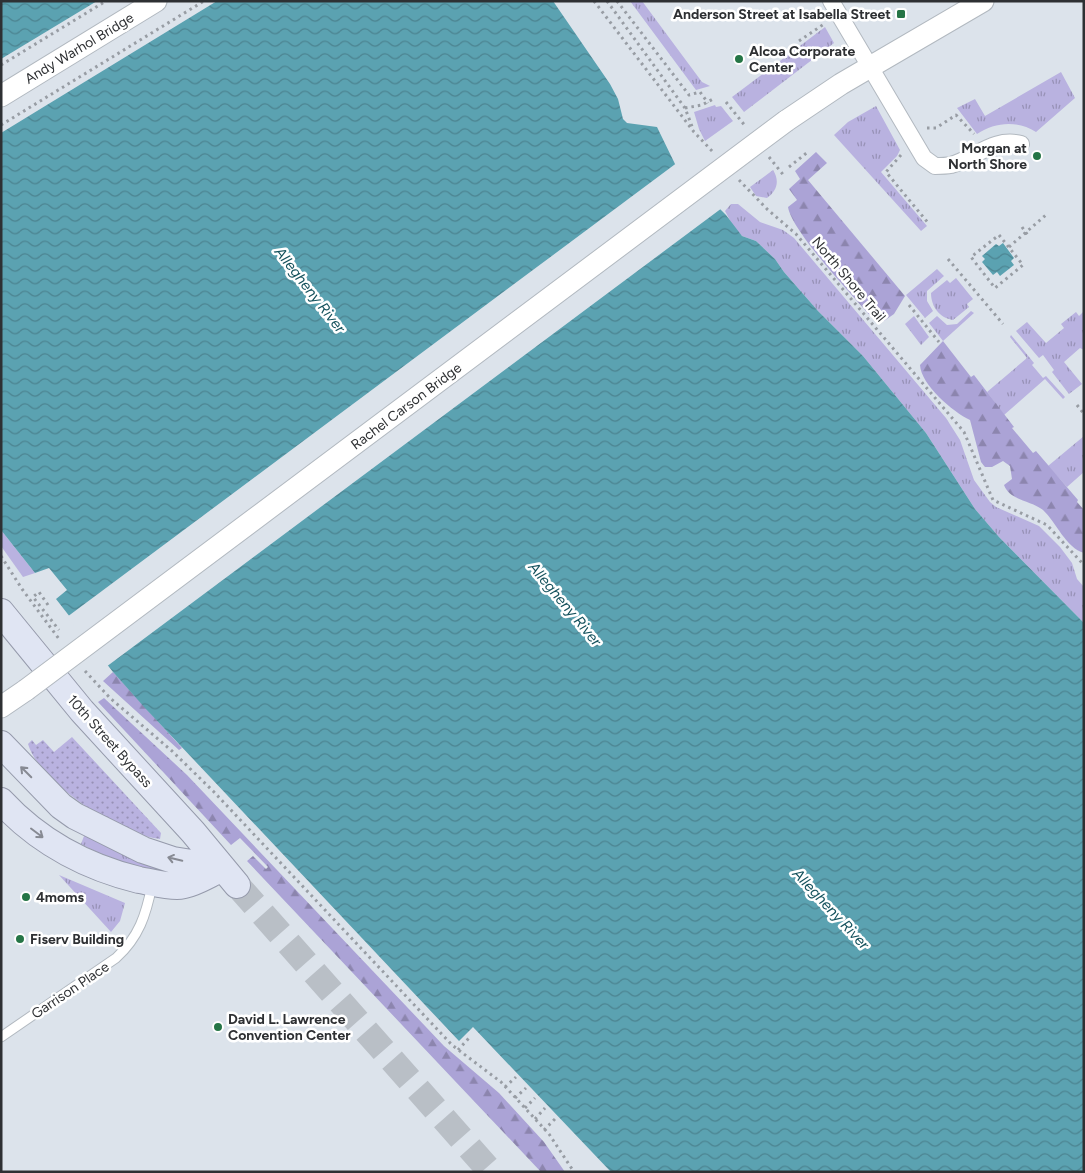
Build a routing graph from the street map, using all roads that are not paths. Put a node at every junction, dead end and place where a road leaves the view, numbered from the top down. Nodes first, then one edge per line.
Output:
1 (156, 1) edge
2 (830, 1) edge
3 (983, 1) edge
4 (869, 69) junction
5 (1, 96) edge
6 (1021, 144) dead end
7 (1, 612) edge
8 (1, 708) edge
9 (1, 744) edge
10 (1, 801) edge
11 (230, 876) junction
12 (152, 883) junction
13 (1, 1037) edge

1 - 5 street, Andy Warhol Bridge
2 - 4 street
3 - 4 street, Rachel Carson Bridge
4 - 6 street
4 - 8 street, Rachel Carson Bridge, bridge
7 - 11 main road, 10th Street Bypass
11 -> 9 main road
10 -> 12 main road
11 - 12 main road
12 - 13 lane, Garrison Place

